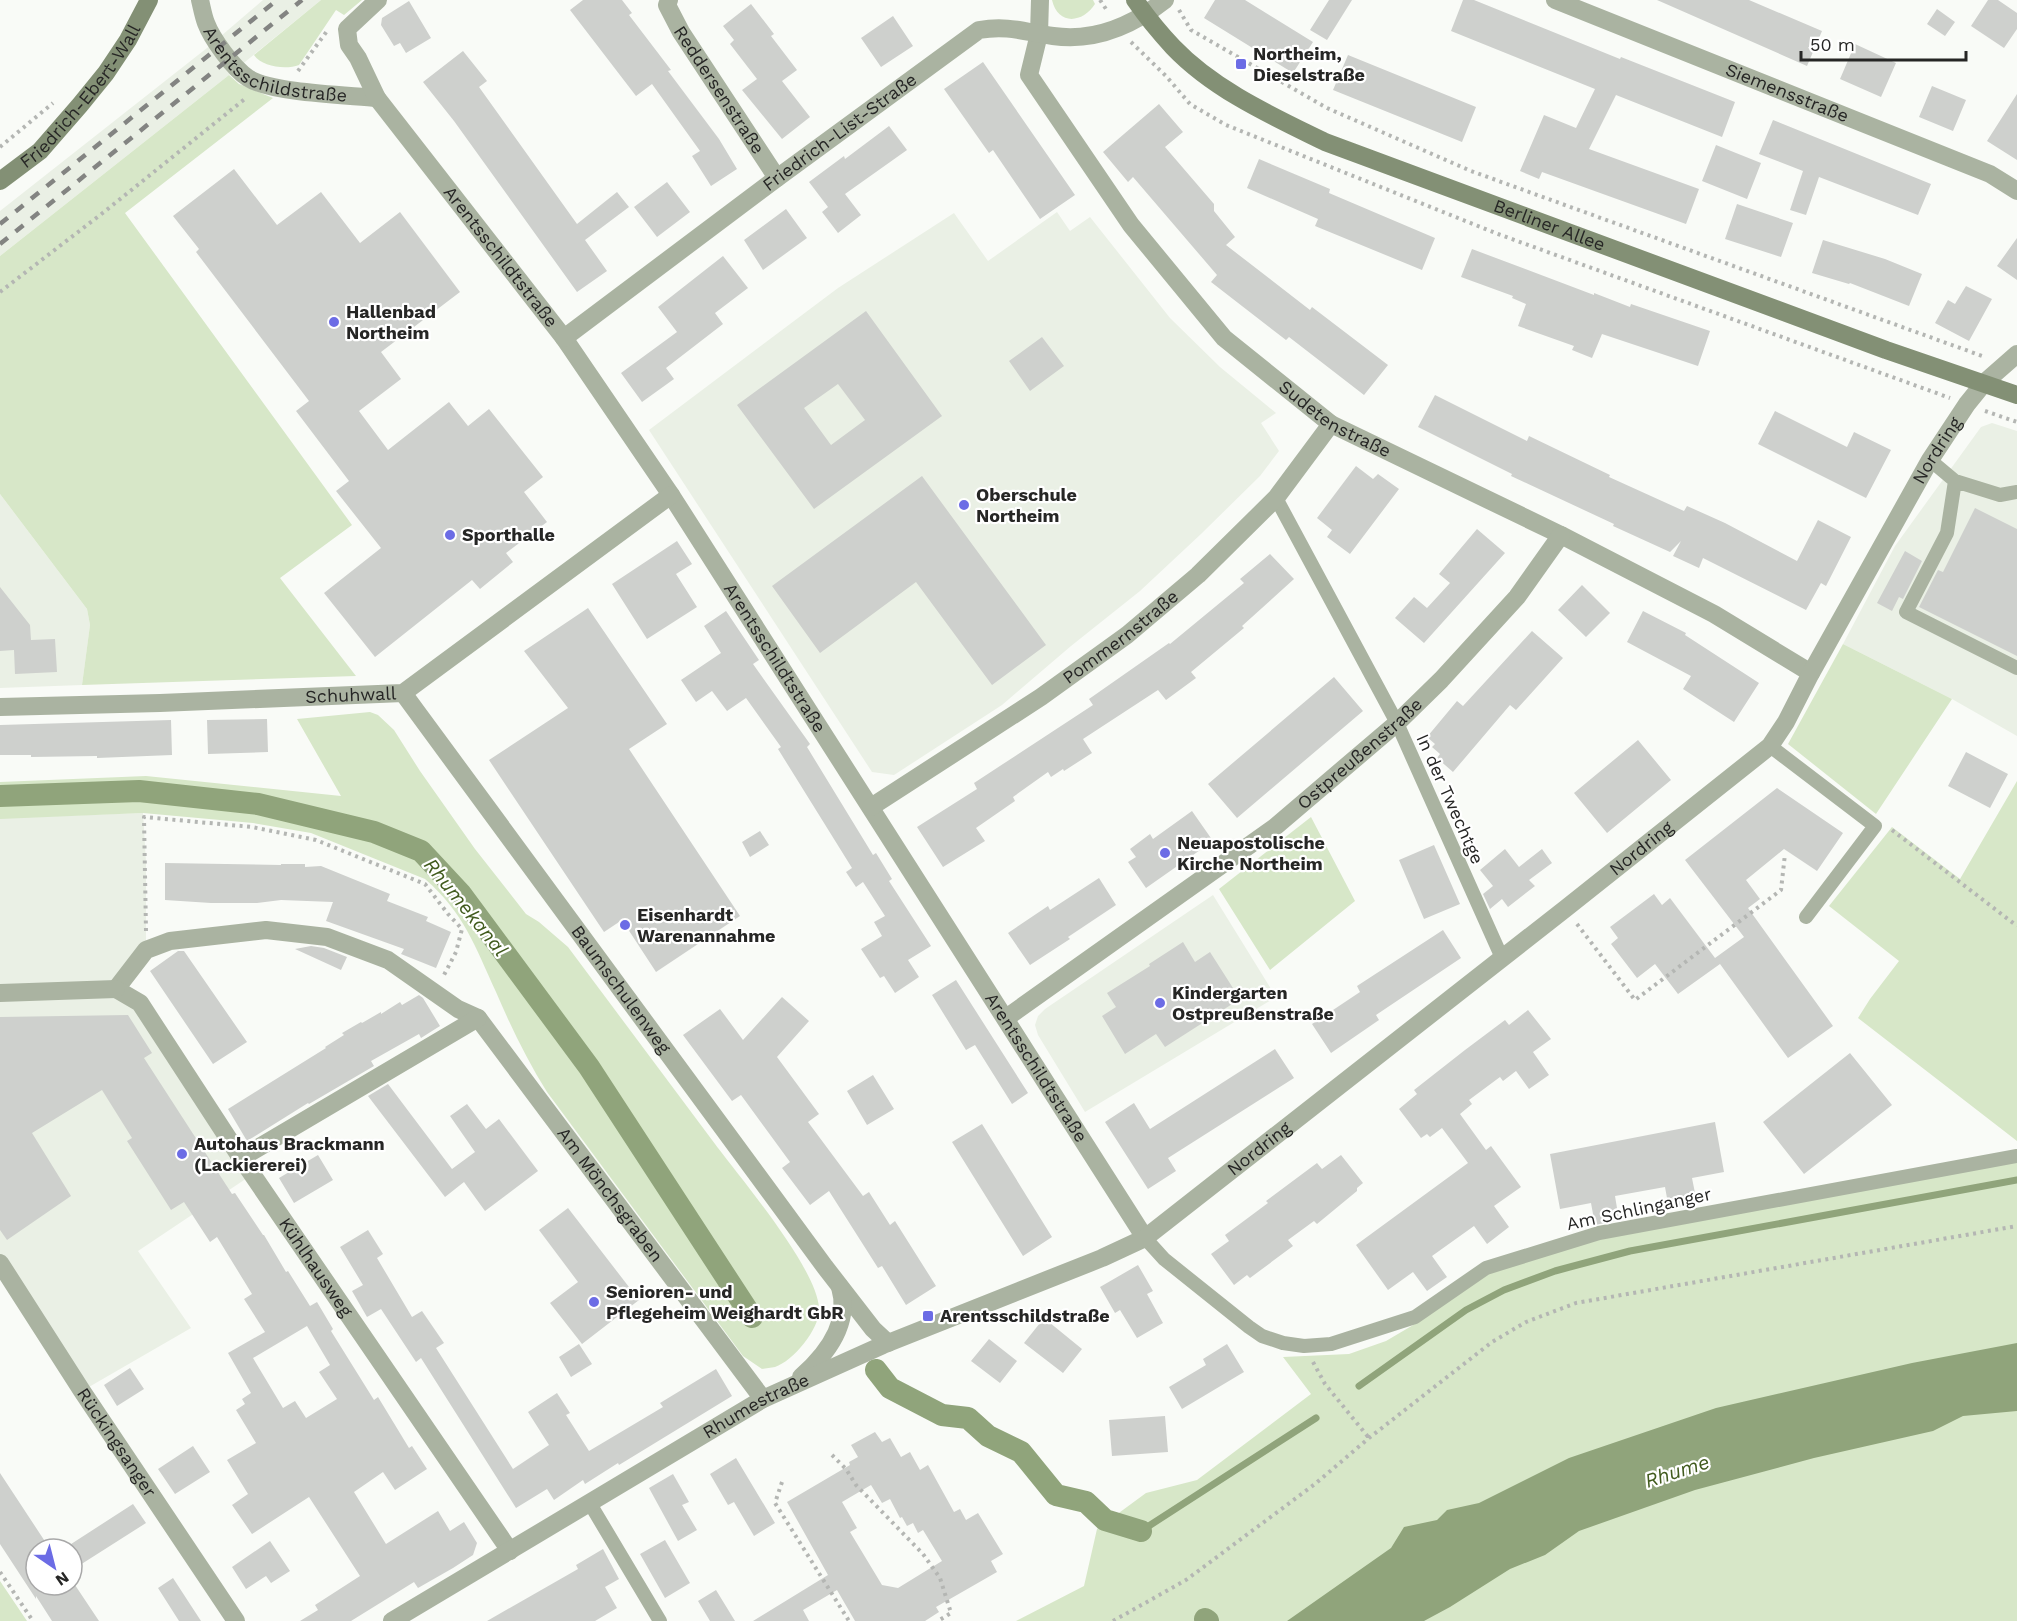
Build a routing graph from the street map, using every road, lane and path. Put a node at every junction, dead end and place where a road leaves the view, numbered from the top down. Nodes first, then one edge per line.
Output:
1 (149, 0) edge
2 (200, 0) edge
3 (378, 0) edge
4 (669, 0) edge
5 (1040, 0) edge
6 (1135, 0) edge
7 (1556, 0) edge
8 (1172, 5) edge
9 (1146, 15) junction
10 (328, 30) dead end
11 (1039, 34) junction
12 (263, 85) junction
13 (294, 90) junction
14 (60, 96) dead end
15 (377, 98) junction
16 (0, 147) edge
17 (777, 178) junction
18 (0, 181) edge
19 (2017, 191) edge
20 (0, 292) edge
21 (564, 338) junction
22 (2011, 359) edge
23 (1984, 383) junction
24 (2017, 395) edge
25 (1967, 404) junction
26 (2017, 422) edge
27 (1331, 424) junction
28 (1930, 460) junction
29 (1955, 481) junction
30 (2017, 492) edge
31 (671, 495) junction
32 (1276, 498) junction
33 (1561, 535) junction
34 (2017, 668) edge
35 (1811, 673) junction
36 (403, 693) junction
37 (0, 707) edge
38 (1397, 723) junction
39 (1770, 746) junction
40 (872, 807) junction
41 (1875, 826) junction
42 (1785, 854) dead end
43 (1775, 894) junction
44 (1782, 898) dead end
45 (1565, 909) junction
46 (1806, 917) dead end
47 (2017, 926) edge
48 (146, 950) junction
49 (1502, 958) junction
50 (116, 989) junction
51 (435, 991) junction
52 (0, 993) edge
53 (478, 1018) junction
54 (1006, 1018) junction
55 (2017, 1156) edge
56 (241, 1158) junction
57 (2017, 1226) edge
58 (1145, 1238) junction
59 (0, 1263) edge
60 (840, 1285) junction
61 (888, 1343) junction
62 (1304, 1346) junction
63 (791, 1386) junction
64 (763, 1399) junction
65 (1369, 1438) junction
66 (832, 1455) dead end
67 (782, 1482) dead end
68 (589, 1502) junction
69 (510, 1551) junction
70 (0, 1572) edge
71 (33, 1621) edge
72 (236, 1621) edge
73 (392, 1621) edge
74 (660, 1621) edge
75 (849, 1621) edge
76 (938, 1621) edge
77 (1113, 1621) edge

1 - 18 main road, Friedrich-Ebert-Wall
2 - 12 street, Arentsschildstraße
3 - 15 street
4 - 17 street, Reddersenstraße
5 - 11 street, Sudetenstraße
6 - 9 main road, Berliner Allee
7 - 19 street, Siemensstraße
8 - 9 street, Friedrich-List-Straße
8 - 22 path
9 - 11 street, Friedrich-List-Straße
9 - 23 main road, Berliner Allee
10 - 13 path
11 - 17 street, Friedrich-List-Straße
11 - 27 street, Sudetenstraße
12 - 13 street, Arentsschildstraße
12 - 20 path
13 - 15 street, Arentsschildstraße
14 - 16 path
15 - 21 street, Arentsschildtstraße
17 - 21 street, Friedrich-List-Straße
21 - 31 street, Arentsschildtstraße
22 - 23 street, Nordring
23 - 24 main road, Berliner Allee
23 - 25 street, Nordring
25 - 26 path
25 - 28 street, Nordring
27 - 32 street, Pommernstraße
27 - 33 street, Sudetenstraße
28 - 29 lane
28 - 35 street, Nordring
29 - 30 lane
29 - 34 lane
31 - 36 street, Schuhwall
31 - 40 street, Arentsschildtstraße
32 - 38 lane, In der Twechtge
32 - 40 street, Pommernstraße
33 - 35 street, Sudetenstraße
33 - 38 street, Ostpreußenstraße
35 - 39 street, Nordring
36 - 37 street, Schuhwall
36 - 60 street, Baumschulenweg
38 - 49 lane, In der Twechtge
38 - 54 street, Ostpreußenstraße
39 - 41 lane
39 - 45 street, Nordring
40 - 54 street, Arentsschildtstraße
41 - 46 lane
41 - 47 path
42 - 43 path
43 - 44 path
43 - 45 path
45 - 49 street, Nordring
48 - 50 street
48 - 51 street, Am Mönchsgraben
48 - 51 path
49 - 58 street, Nordring
50 - 52 street
50 - 56 street, Kühlhausweg
51 - 53 street, Am Mönchsgraben
53 - 56 street
53 - 64 street, Am Mönchsgraben
54 - 58 street, Arentsschildtstraße
55 - 62 lane, Am Schlinganger
56 - 69 street, Kühlhausweg
57 - 65 path
58 - 61 street, Rhumestraße
58 - 62 lane, Am Schlinganger
59 - 72 street, Rückingsanger
60 - 61 street, Baumschulenweg
60 - 63 street
61 - 63 street, Rhumestraße
62 - 65 path
63 - 64 street, Rhumestraße
64 - 68 street, Rhumestraße
65 - 77 path
66 - 76 path
67 - 75 path
68 - 69 street, Rhumestraße
68 - 74 lane
69 - 73 street, Rhumestraße
70 - 71 path

